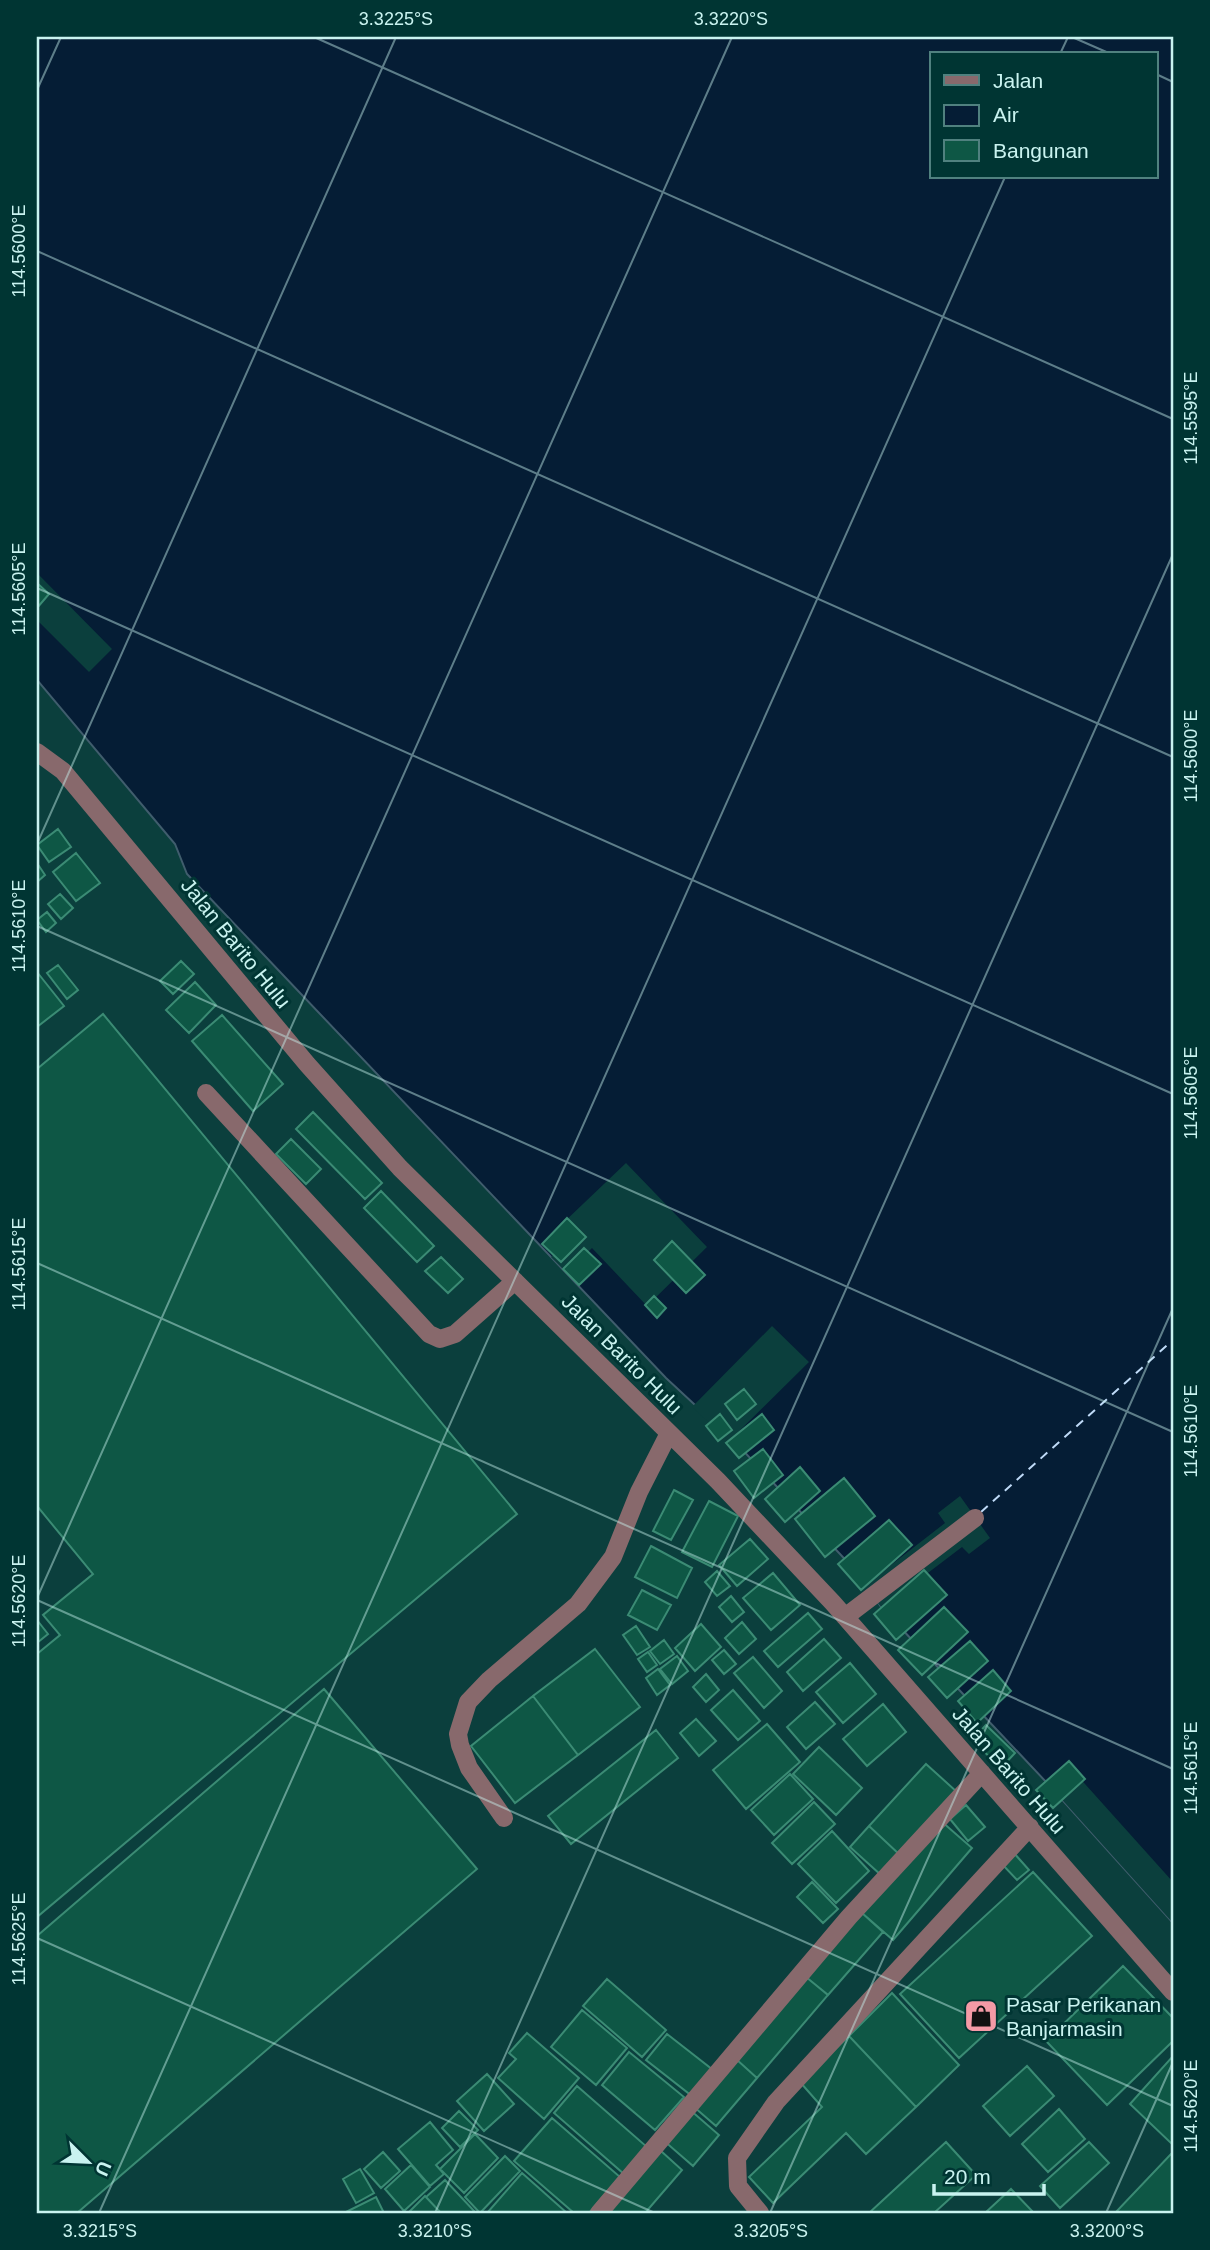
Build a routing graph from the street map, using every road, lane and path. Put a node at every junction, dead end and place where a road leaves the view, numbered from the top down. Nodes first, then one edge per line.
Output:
1 (37, 752) edge
2 (206, 1093) dead end
3 (515, 1281) junction
4 (669, 1433) junction
5 (975, 1517) dead end
6 (845, 1617) junction
7 (982, 1773) junction
8 (504, 1818) dead end
9 (1030, 1827) junction
10 (1173, 1992) edge
11 (599, 2213) edge
12 (760, 2213) edge

1 - 3 street, Jalan Barito Hulu
2 - 3 street
3 - 4 street, Jalan Barito Hulu
4 - 6 street, Jalan Barito Hulu
4 - 8 street
5 - 6 street
6 - 7 street, Jalan Barito Hulu
7 - 9 street, Jalan Barito Hulu
7 - 11 street
9 - 10 street, Jalan Barito Hulu
9 - 12 street

